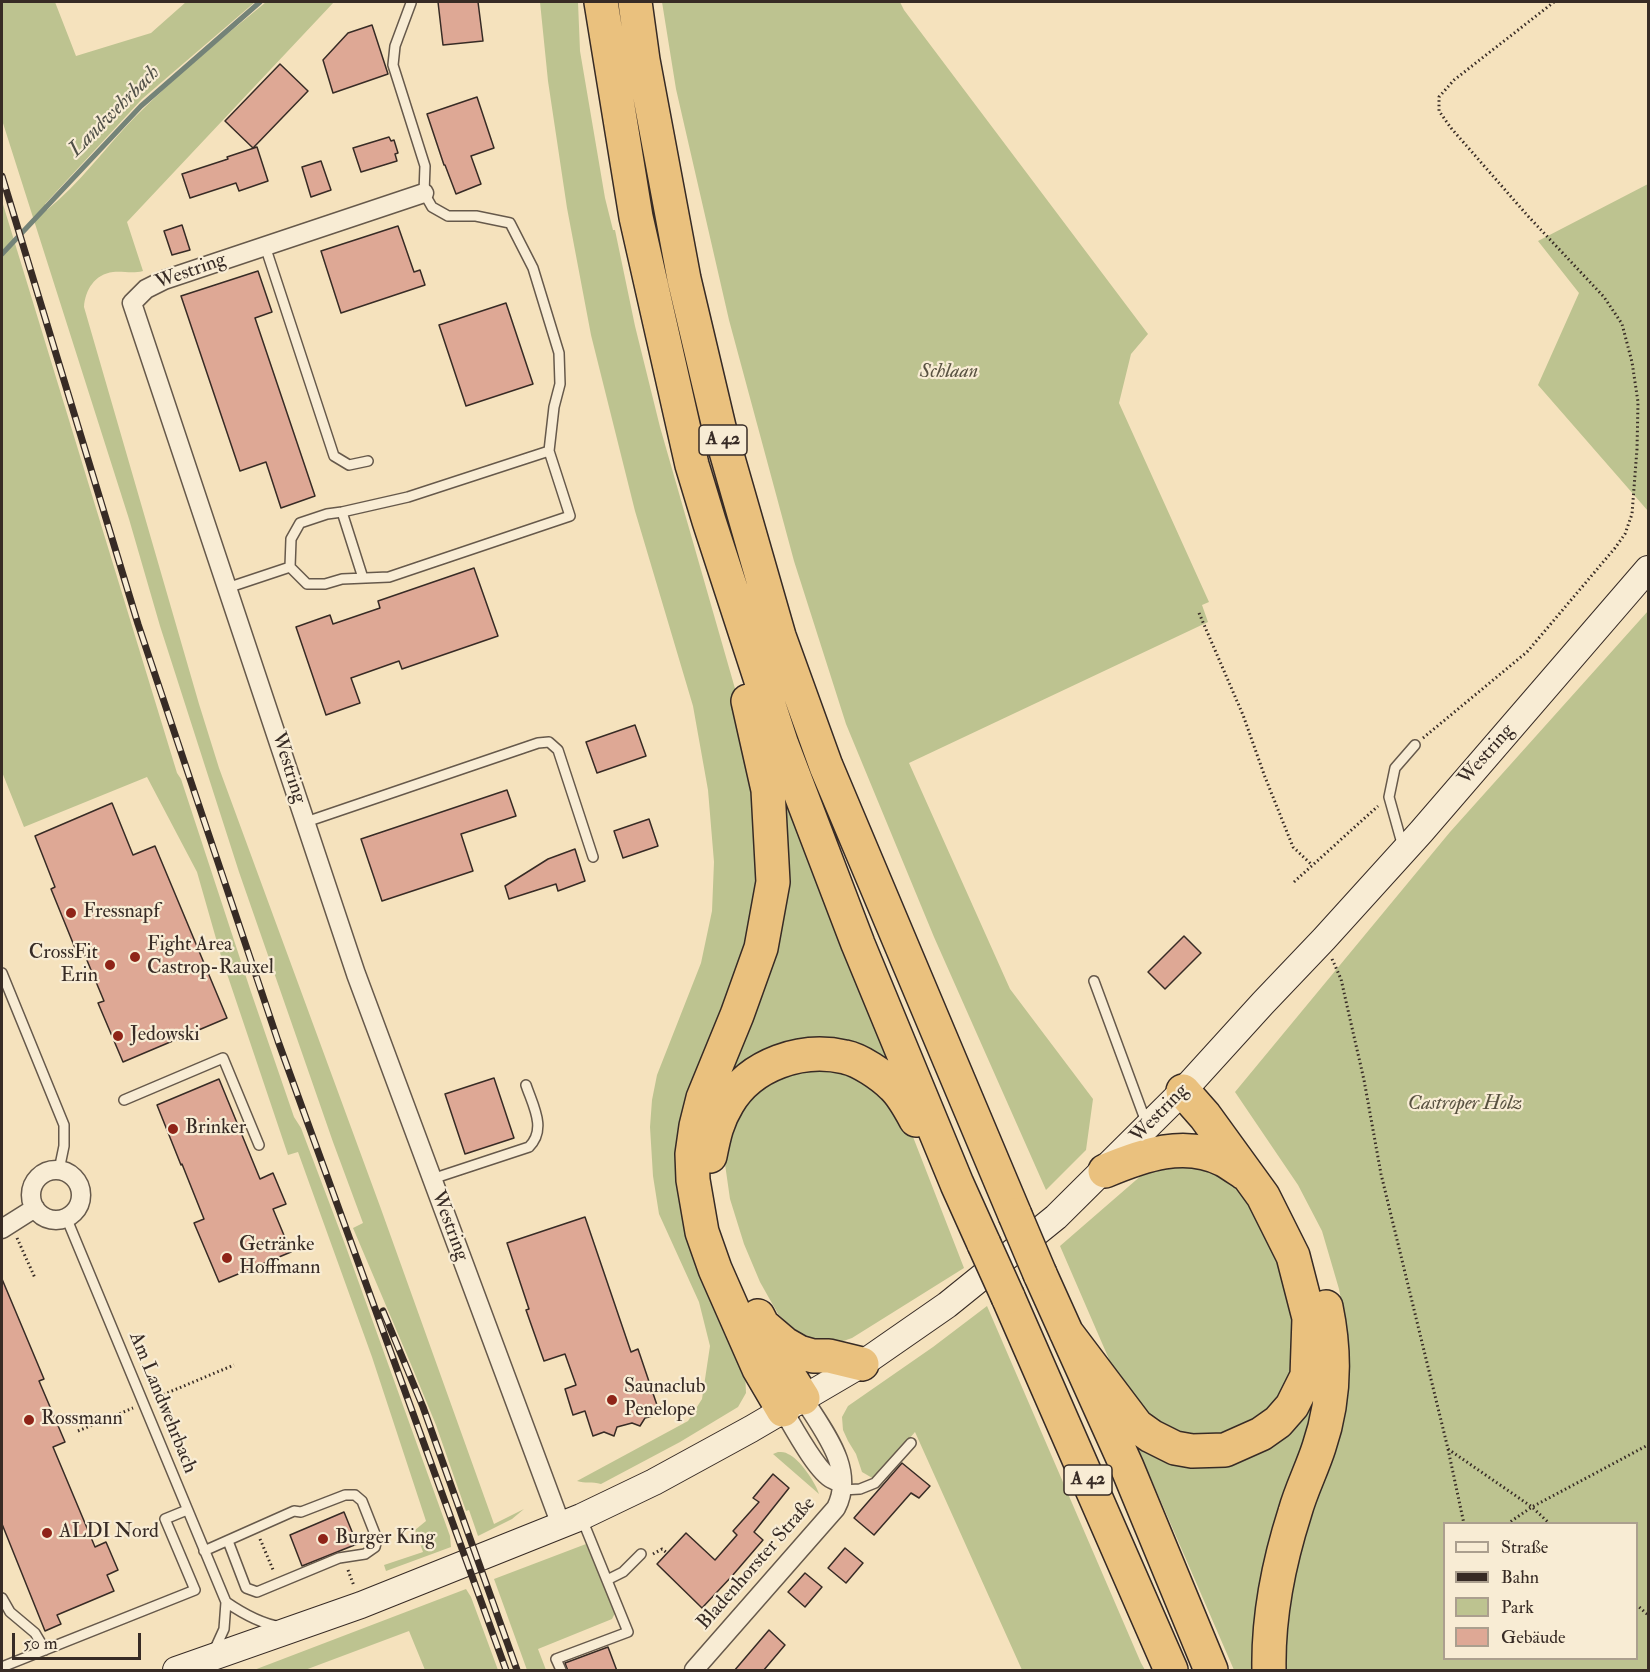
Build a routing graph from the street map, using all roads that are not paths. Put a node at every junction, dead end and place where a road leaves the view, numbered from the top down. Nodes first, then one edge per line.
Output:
1 (601, 2) edge
2 (635, 2) edge
3 (411, 3) edge
4 (424, 193) junction
5 (265, 246) junction
6 (549, 451) junction
7 (368, 461) dead end
8 (342, 512) junction
9 (709, 521) junction
10 (290, 567) junction
11 (1648, 569) edge
12 (363, 578) junction
13 (227, 588) junction
14 (1415, 745) road end
15 (306, 822) junction
16 (1404, 849) junction
17 (594, 857) dead end
18 (2, 973) edge
19 (1094, 981) dead end
20 (1190, 1083) junction
21 (526, 1084) dead end
22 (124, 1100) dead end
23 (1148, 1127) junction
24 (259, 1145) dead end
25 (59, 1170) junction
26 (1105, 1171) junction
27 (1249, 1177) junction
28 (432, 1179) junction
29 (957, 1184) junction
30 (35, 1208) junction
31 (66, 1217) junction
32 (6, 1226) edge
33 (762, 1324) junction
34 (1066, 1332) junction
35 (862, 1364) junction
36 (793, 1404) junction
37 (911, 1443) dead end
38 (842, 1486) junction
39 (187, 1510) junction
40 (571, 1521) junction
41 (228, 1541) junction
42 (204, 1551) junction
43 (641, 1554) dead end
44 (607, 1580) junction
45 (2, 1598) edge
46 (226, 1602) junction
47 (292, 1628) junction
48 (45, 1650) junction
49 (209, 1659) junction
50 (2, 1667) edge
51 (176, 1671) edge
52 (561, 1671) edge
53 (694, 1671) edge
54 (1171, 1671) edge
55 (1210, 1671) edge
56 (1269, 1671) edge

1 - 9 highway, A 42
2 - 34 highway, A 42, bridge
3 - 4 lane
4 - 5 street, Westring
4 - 6 lane
5 - 7 lane
5 - 13 street, Westring
6 - 8 lane
6 - 12 lane
8 - 10 lane
8 - 12 lane
9 - 29 highway, A 42
9 - 36 highway
10 - 12 lane
10 - 13 lane
11 - 16 main road, Westring
13 - 15 street, Westring
14 - 16 lane
15 - 17 lane
15 - 28 street, Westring
16 - 20 main road, Westring
18 - 25 lane
19 - 23 lane
20 - 23 main road, Westring
20 - 27 highway
20 - 56 highway
21 - 28 lane
22 - 24 lane
23 - 26 main road, Westring
25 - 30 street
25 - 31 street
26 - 27 highway
26 - 35 main road, Westring
27 - 34 highway
28 - 40 street, Westring
29 - 33 highway
29 - 54 highway, A 42, bridge
30 - 31 street
30 - 32 street
31 - 39 lane, Am Landwehrbach
33 - 35 highway
33 - 36 highway
34 - 55 highway, A 42
35 - 36 main road, Westring
36 - 38 street
36 - 40 main road, Westring
37 - 38 lane
38 - 53 street, Bladenhorster Straße
39 - 42 lane, Am Landwehrbach
39 - 48 lane
40 - 44 lane
40 - 47 main road, Westring
41 - 41 lane
41 - 42 lane
42 - 46 lane, Am Landwehrbach
43 - 44 lane
44 - 52 lane
45 - 48 lane
46 - 47 lane
46 - 49 lane, Am Landwehrbach
47 - 49 main road, Westring
48 - 50 lane
49 - 51 main road, Westring

